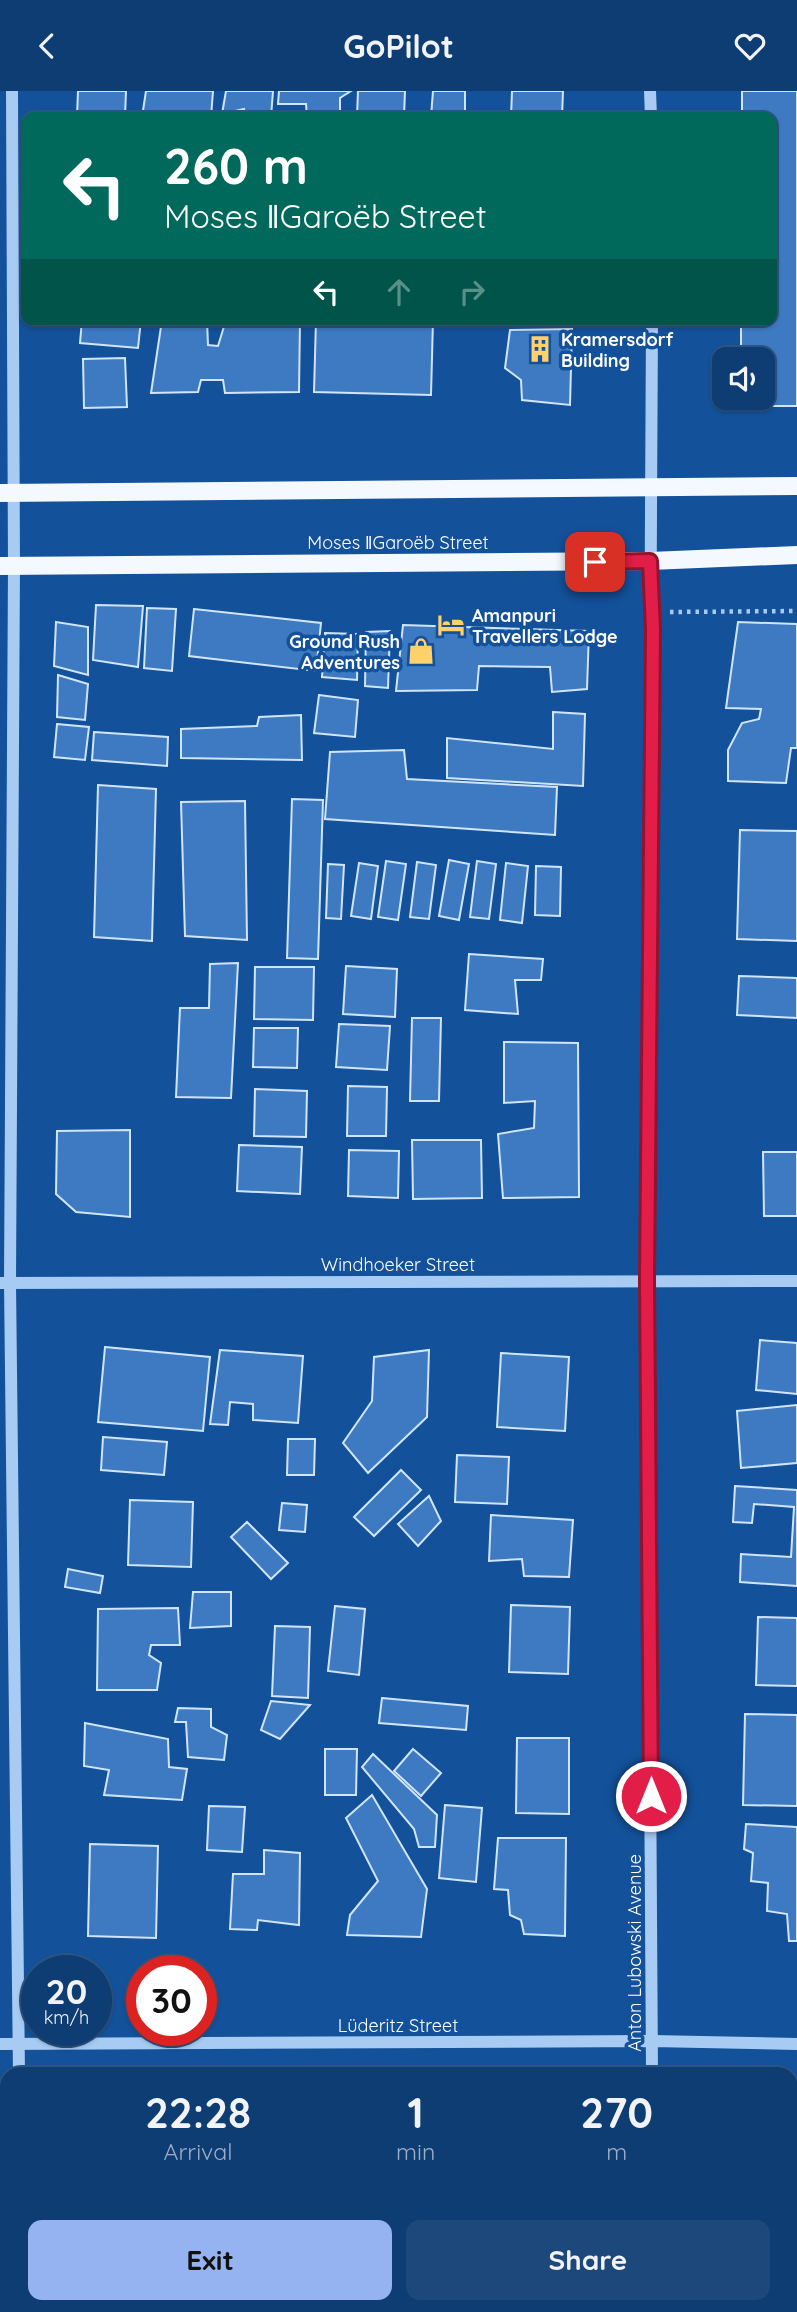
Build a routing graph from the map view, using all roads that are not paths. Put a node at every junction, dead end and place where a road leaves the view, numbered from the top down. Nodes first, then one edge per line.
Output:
1 (12, 91) edge
2 (650, 91) edge
3 (650, 112) edge
4 (652, 326) edge
5 (797, 486) edge
6 (652, 488) junction
7 (6, 493) edge
8 (797, 555) edge
9 (650, 561) junction
10 (7, 566) edge
11 (647, 1280) junction
12 (797, 1281) edge
13 (5, 1283) edge
14 (652, 2041) junction
15 (0, 2044) edge
16 (20, 2044) junction
17 (797, 2044) edge
18 (19, 2067) edge
19 (652, 2067) edge

1 - 7 street
2 - 3 street
4 - 6 street, Anton Lubowski Avenue
5 - 6 main road
6 - 7 main road
6 - 9 street, Anton Lubowski Avenue
7 - 10 street
8 - 9 main road, Moses ǁGaroëb Street
9 - 10 main road, Moses ǁGaroëb Street
9 - 11 street, Anton Lubowski Avenue
10 - 13 street
11 - 12 street, Windhoeker Street
11 - 13 street, Windhoeker Street
11 - 14 street, Anton Lubowski Avenue
13 - 16 street
14 - 16 street, Lüderitz Street
14 - 17 street, Lüderitz Street
14 - 19 street, Anton Lubowski Avenue
15 - 16 street, Lüderitz Street
16 - 18 street

